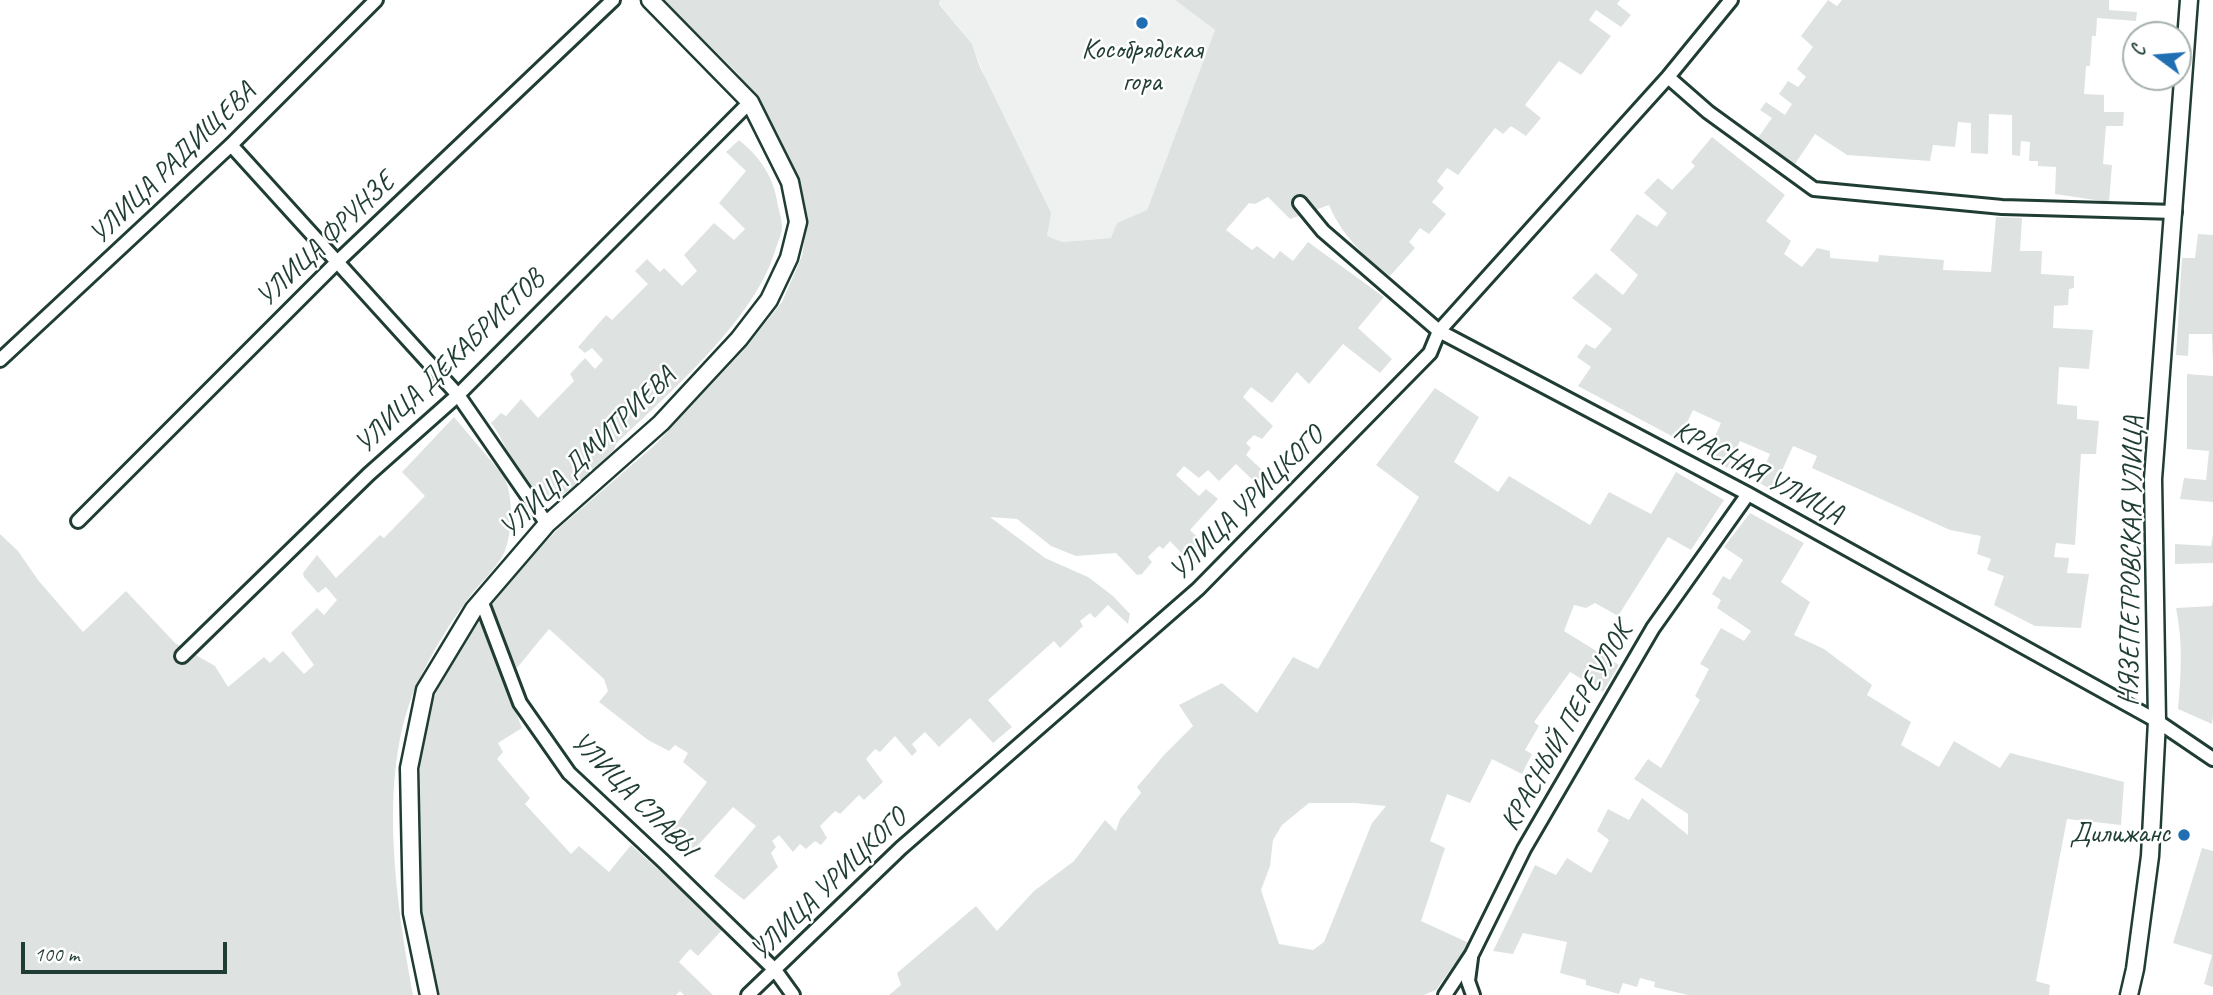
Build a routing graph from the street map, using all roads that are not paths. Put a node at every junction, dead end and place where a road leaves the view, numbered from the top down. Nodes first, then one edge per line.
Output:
1 (376, 0) edge
2 (613, 0) edge
3 (650, 0) edge
4 (1731, 0) edge
5 (2189, 0) edge
6 (1668, 76) junction
7 (750, 102) junction
8 (231, 145) junction
9 (1300, 202) dead end
10 (2175, 212) junction
11 (337, 262) junction
12 (1439, 331) junction
13 (0, 360) edge
14 (458, 394) junction
15 (1748, 494) junction
16 (78, 521) dead end
17 (547, 524) junction
18 (481, 600) junction
19 (182, 656) dead end
20 (2157, 721) junction
21 (2213, 759) edge
22 (1472, 954) junction
23 (775, 970) junction
24 (429, 995) edge
25 (748, 995) edge
26 (793, 995) edge
27 (1445, 995) edge
28 (1473, 995) edge
29 (2129, 995) edge

1 - 8 street, УЛИЦА РАДИЩЕВА
2 - 11 street, УЛИЦА ФРУНЗЕ
3 - 7 street, УЛИЦА ДМИТРИЕВА
4 - 6 street, УЛИЦА УРИЦКОГО
5 - 10 street, НЯЗЕПЕТРОВСКАЯ УЛИЦА
6 - 10 street
6 - 12 street, УЛИЦА УРИЦКОГО
7 - 14 street, УЛИЦА ДЕКАБРИСТОВ
7 - 17 street, УЛИЦА ДМИТРИЕВА
8 - 11 street
8 - 13 street, УЛИЦА РАДИЩЕВА
9 - 12 street, КРАСНАЯ УЛИЦА
10 - 20 street, НЯЗЕПЕТРОВСКАЯ УЛИЦА
11 - 14 street
11 - 16 street, УЛИЦА ФРУНЗЕ
12 - 15 street, КРАСНАЯ УЛИЦА
12 - 23 street, УЛИЦА УРИЦКОГО
14 - 17 street
14 - 19 street, УЛИЦА ДЕКАБРИСТОВ
15 - 20 street, КРАСНАЯ УЛИЦА
15 - 22 street, КРАСНЫЙ ПЕРЕУЛОК
17 - 18 street, УЛИЦА ДМИТРИЕВА
18 - 23 street, УЛИЦА СЛАВЫ
18 - 24 street, УЛИЦА ДМИТРИЕВА
20 - 21 street, КРАСНАЯ УЛИЦА
20 - 29 street, НЯЗЕПЕТРОВСКАЯ УЛИЦА
22 - 27 street, КРАСНЫЙ ПЕРЕУЛОК
22 - 28 street
23 - 25 street, УЛИЦА УРИЦКОГО
23 - 26 street, УЛИЦА СЛАВЫ

